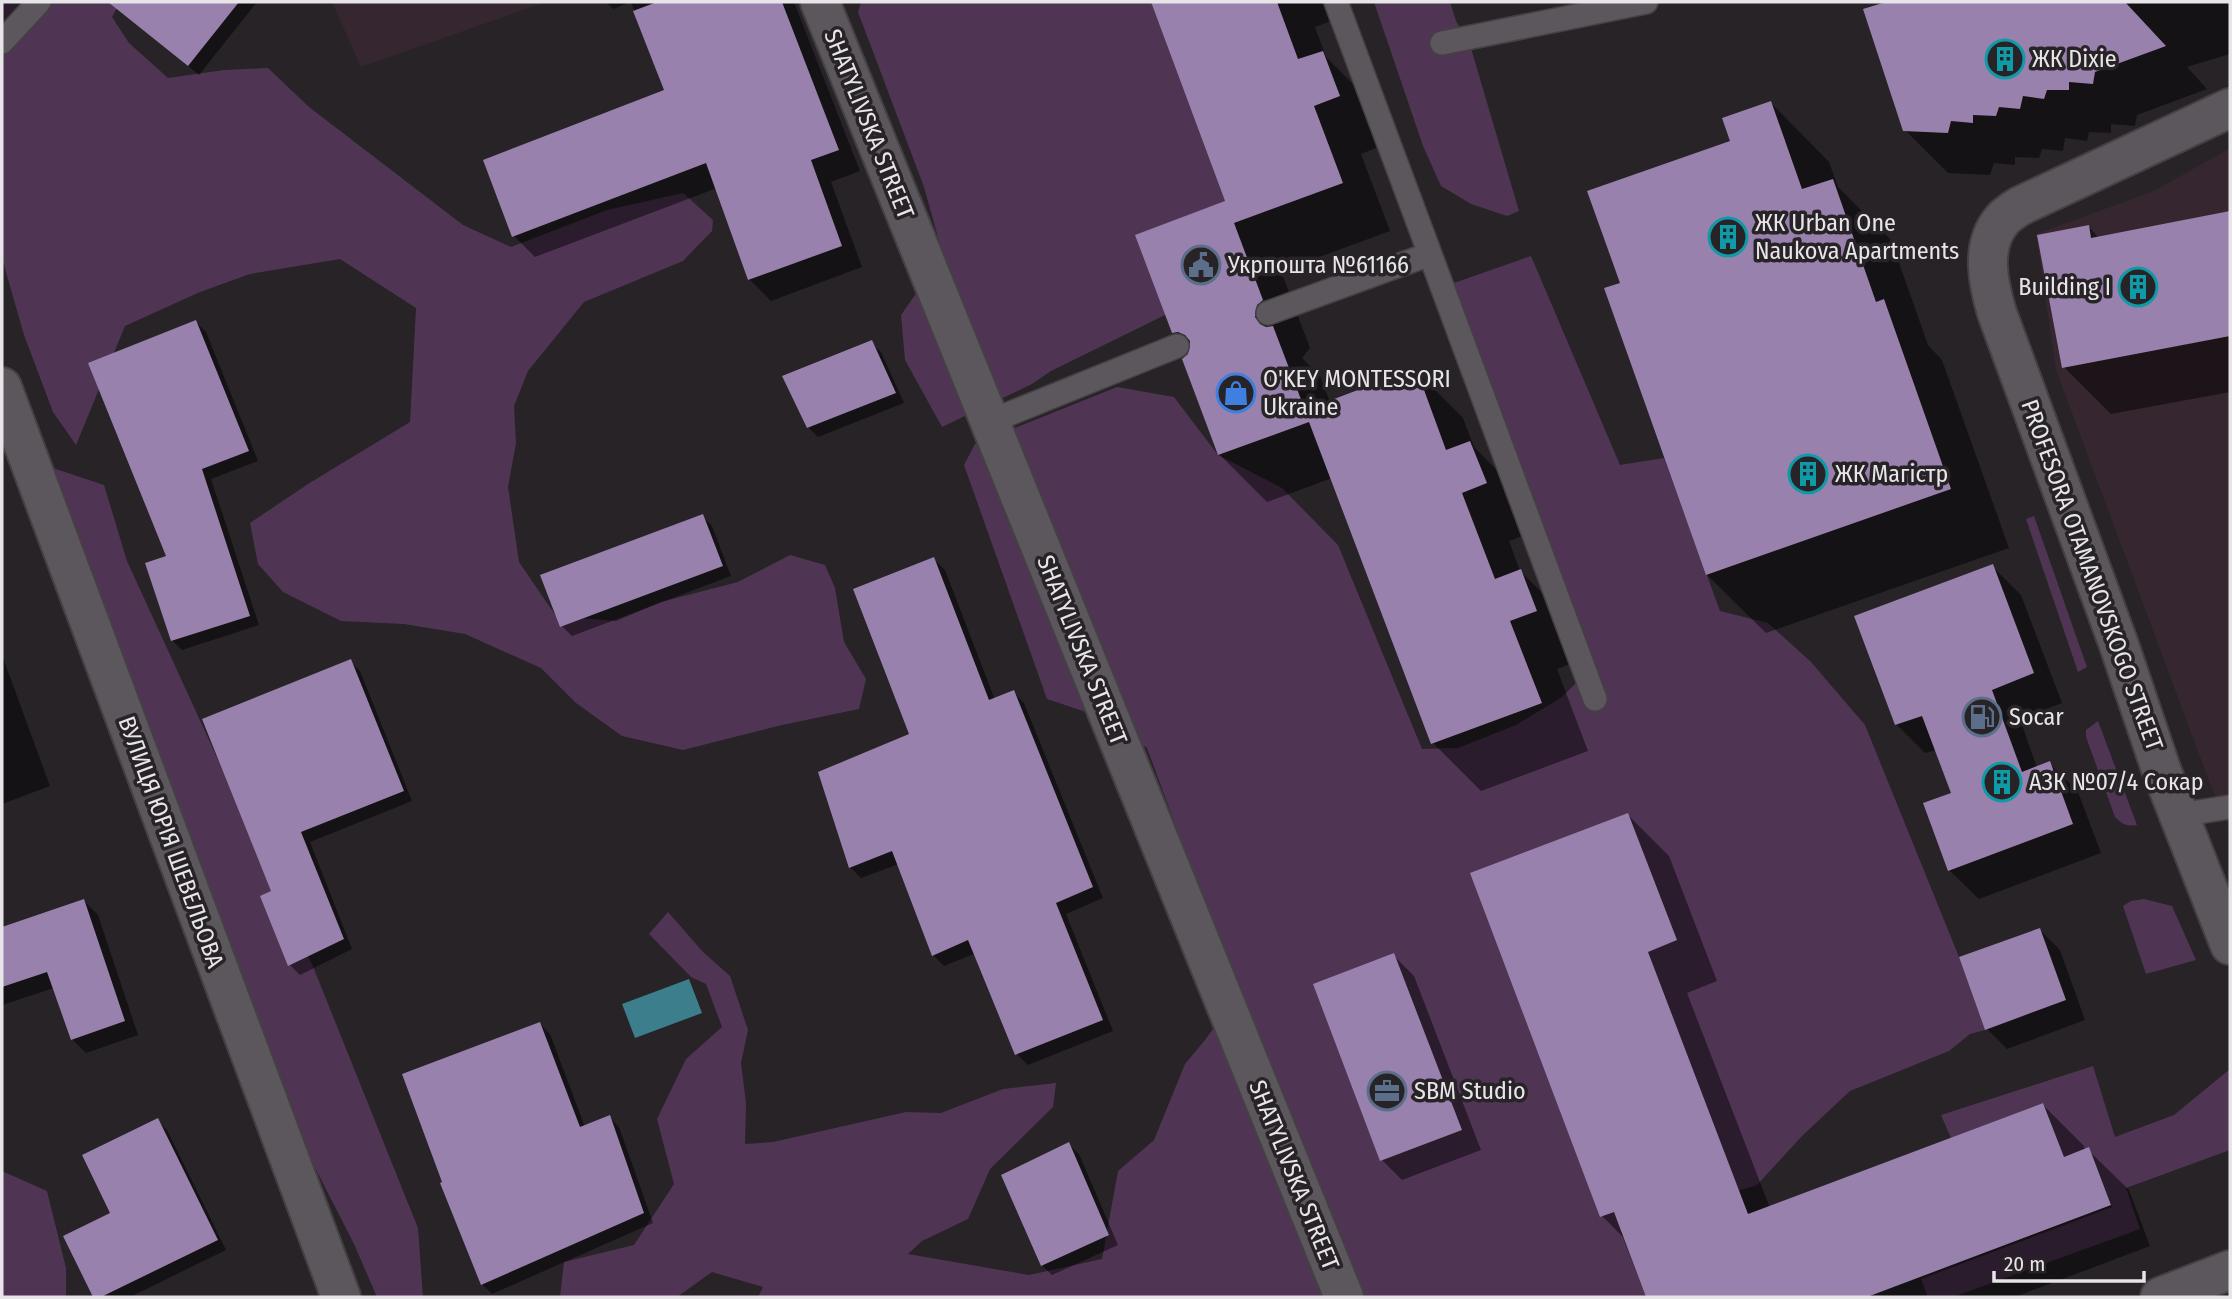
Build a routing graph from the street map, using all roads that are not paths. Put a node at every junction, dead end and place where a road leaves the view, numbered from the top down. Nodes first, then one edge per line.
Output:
1 (39, 2) edge
2 (820, 2) edge
3 (1336, 2) edge
4 (1646, 2) edge
5 (2, 41) edge
6 (1443, 43) dead end
7 (2230, 108) edge
8 (1430, 254) junction
9 (1268, 313) dead end
10 (1177, 345) dead end
11 (2, 387) edge
12 (989, 422) junction
13 (1595, 699) dead end
14 (2230, 807) edge
15 (2179, 815) junction
16 (2230, 945) edge
17 (2230, 1270) edge
18 (341, 1297) edge
19 (1344, 1297) edge
20 (2160, 1297) edge

1 - 5 lane
2 - 12 street, SHATYLIVSKA STREET
3 - 8 lane
4 - 6 lane
7 - 15 street, PROFESORA OTAMANOVSKOGO STREET
8 - 9 lane
8 - 13 lane
10 - 12 lane
11 - 18 street, ВУЛИЦЯ ЮРІЯ ШЕВЕЛЬОВА
12 - 19 street, SHATYLIVSKA STREET
14 - 15 lane
15 - 16 street, PROFESORA OTAMANOVSKOGO STREET
17 - 20 street

